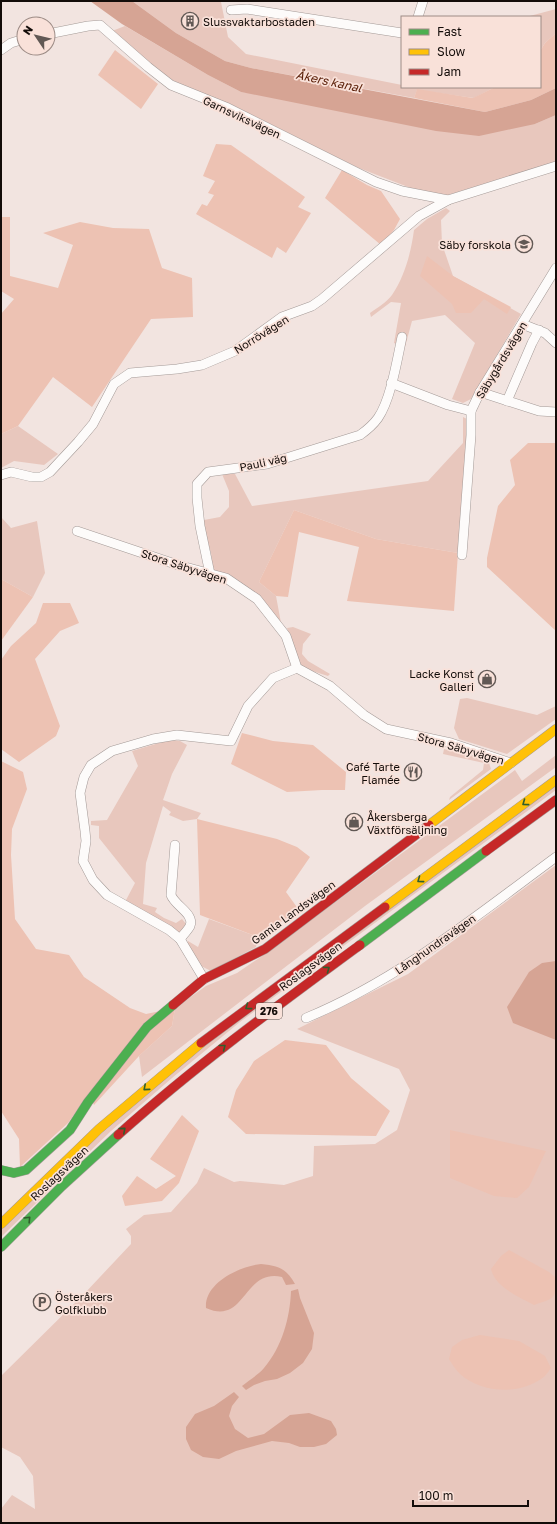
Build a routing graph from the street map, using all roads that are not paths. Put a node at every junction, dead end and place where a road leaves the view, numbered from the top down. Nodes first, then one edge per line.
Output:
1 (423, 1) edge
2 (231, 10) dead end
3 (418, 16) edge
4 (56, 32) edge
5 (401, 32) edge
6 (16, 41) edge
7 (1, 50) edge
8 (556, 166) edge
9 (448, 200) junction
10 (556, 268) edge
11 (522, 324) junction
12 (539, 330) junction
13 (402, 337) dead end
14 (556, 343) edge
15 (391, 383) junction
16 (480, 392) junction
17 (507, 401) junction
18 (471, 411) junction
19 (556, 412) edge
20 (1, 475) edge
21 (77, 531) dead end
22 (462, 554) dead end
23 (210, 574) junction
24 (297, 668) junction
25 (556, 729) edge
26 (511, 762) junction
27 (556, 780) edge
28 (556, 800) edge
29 (175, 845) dead end
30 (556, 857) edge
31 (180, 939) junction
32 (204, 979) junction
33 (306, 1018) dead end
34 (5, 1172) edge
35 (1, 1224) edge
36 (1, 1247) edge

1 - 3 street
2 - 5 street
4 - 9 street, Garnsviksvägen
6 - 7 street
8 - 9 street, Norrövägen
9 - 20 street, Norrövägen
10 - 11 street, Säbygårdsvägen
11 - 12 street
11 - 16 street, Säbygårdsvägen
12 - 14 street
12 - 17 street
13 - 15 street, Pauli väg
15 - 18 street
15 - 23 street, Pauli väg
16 - 17 street
16 - 18 street, Säbygårdsvägen
17 - 19 street
18 - 22 street, Säbygårdsvägen
21 - 23 street, Stora Säbyvägen
23 - 24 street, Stora Säbyvägen
24 - 26 street, Stora Säbyvägen
24 - 31 street
25 - 26 main road, Gamla Landsvägen
26 - 32 main road, Gamla Landsvägen
27 -> 35 main road, Roslagsvägen / 276
36 -> 28 main road, Roslagsvägen / 276
29 - 31 street
30 - 33 street, Långhundravägen
31 - 32 street
32 - 34 main road, Gamla Landsvägen

